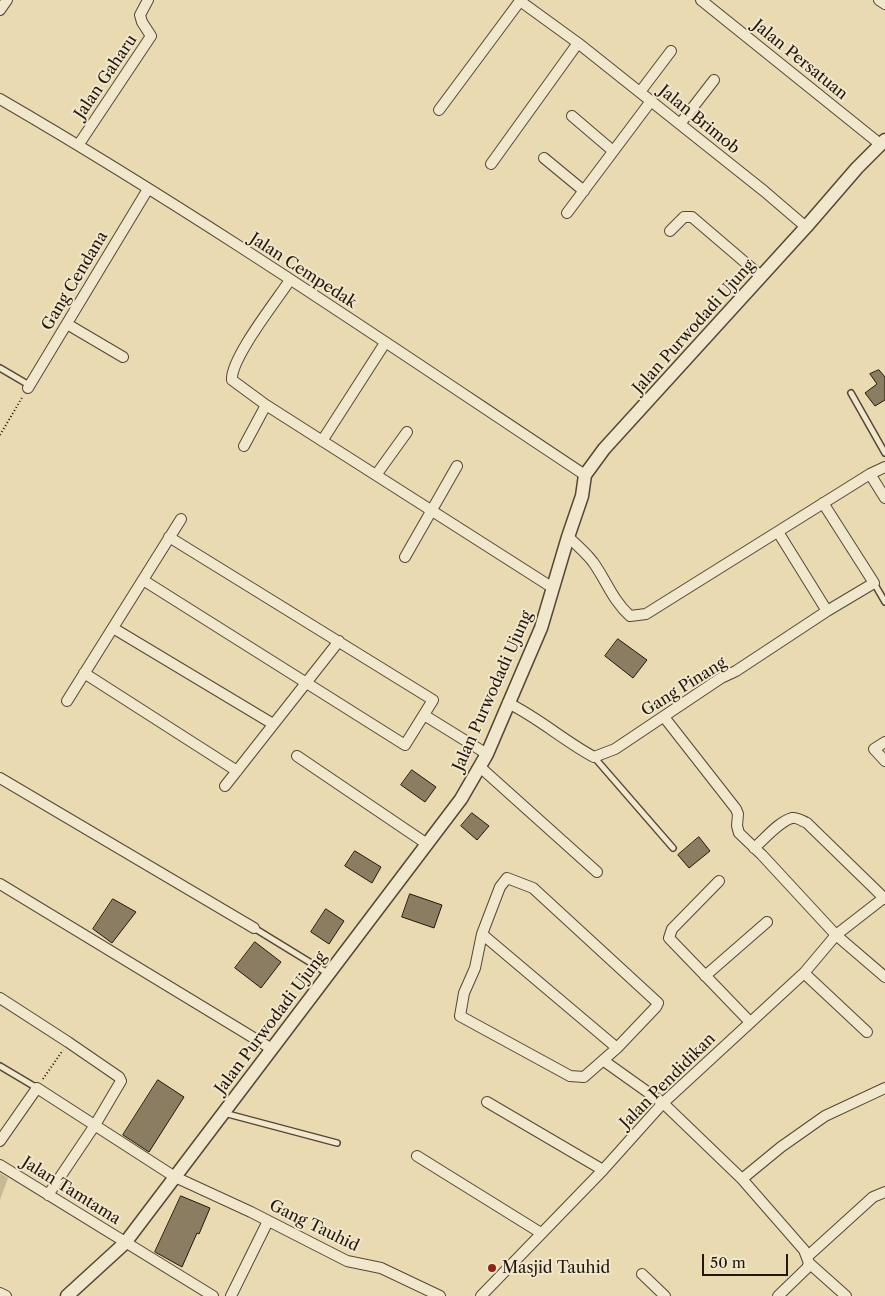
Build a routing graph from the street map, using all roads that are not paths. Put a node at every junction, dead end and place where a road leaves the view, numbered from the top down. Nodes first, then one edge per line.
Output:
1 (7, 0) edge
2 (148, 0) edge
3 (701, 0) edge
4 (879, 0) edge
5 (519, 1) edge
6 (885, 4) edge
7 (0, 10) edge
8 (574, 40) junction
9 (671, 50) dead end
10 (714, 80) dead end
11 (640, 92) junction
12 (0, 98) edge
13 (652, 101) junction
14 (439, 110) dead end
15 (572, 116) dead end
16 (680, 124) junction
17 (883, 142) edge
18 (79, 144) junction
19 (614, 152) junction
20 (544, 158) dead end
21 (491, 164) dead end
22 (148, 189) junction
23 (584, 191) junction
24 (567, 213) dead end
25 (806, 227) junction
26 (670, 232) dead end
27 (762, 276) junction
28 (290, 280) junction
29 (67, 324) junction
30 (385, 342) junction
31 (123, 358) dead end
32 (0, 368) edge
33 (29, 387) joint
34 (851, 393) dead end
35 (266, 404) junction
36 (407, 432) dead end
37 (322, 441) junction
38 (244, 446) dead end
39 (885, 452) edge
40 (457, 466) dead end
41 (885, 467) edge
42 (870, 474) junction
43 (585, 475) junction
44 (376, 476) junction
45 (885, 498) edge
46 (823, 503) junction
47 (432, 511) junction
48 (180, 519) dead end
49 (778, 532) junction
50 (169, 536) junction
51 (568, 537) junction
52 (406, 557) dead end
53 (142, 580) junction
54 (874, 583) junction
55 (553, 588) junction
56 (885, 602) edge
57 (828, 611) junction
58 (112, 628) junction
59 (338, 641) junction
60 (84, 674) junction
61 (306, 683) junction
62 (67, 701) dead end
63 (508, 703) junction
64 (424, 714) junction
65 (664, 717) junction
66 (273, 724) junction
67 (885, 742) edge
68 (487, 754) junction
69 (297, 756) dead end
70 (594, 757) junction
71 (885, 761) edge
72 (480, 767) junction
73 (237, 771) junction
74 (0, 778) edge
75 (225, 786) dead end
76 (427, 844) junction
77 (673, 848) dead end
78 (754, 848) junction
79 (597, 872) dead end
80 (719, 881) dead end
81 (0, 884) edge
82 (885, 898) edge
83 (767, 922) dead end
84 (254, 928) joint
85 (482, 934) junction
86 (836, 935) junction
87 (804, 973) junction
88 (330, 974) junction
89 (705, 976) junction
90 (885, 977) edge
91 (0, 998) edge
92 (750, 1022) junction
93 (867, 1032) dead end
94 (617, 1048) junction
95 (272, 1049) junction
96 (604, 1061) junction
97 (0, 1066) edge
98 (37, 1088) junction
99 (885, 1088) edge
100 (487, 1102) dead end
101 (663, 1104) junction
102 (224, 1112) junction
103 (95, 1126) junction
104 (0, 1141) edge
105 (337, 1143) dead end
106 (417, 1156) dead end
107 (0, 1165) edge
108 (603, 1170) junction
109 (175, 1177) junction
110 (742, 1179) junction
111 (885, 1192) edge
112 (48, 1195) junction
113 (268, 1221) junction
114 (541, 1233) junction
115 (125, 1243) junction
116 (808, 1260) junction
117 (642, 1274) dead end
118 (0, 1293) edge
119 (6, 1296) edge
120 (67, 1296) edge
121 (213, 1296) edge
122 (231, 1296) edge
123 (440, 1296) edge
124 (481, 1296) edge
125 (665, 1296) edge
126 (778, 1296) edge
127 (846, 1296) edge

1 - 7 street
2 - 18 street, Jalan Gaharu
3 - 17 street, Jalan Persatuan
4 - 6 street
5 - 8 street, Jalan Brimob
5 - 14 street
8 - 11 street, Jalan Brimob
8 - 21 street
9 - 11 street
10 - 16 street
11 - 13 street, Jalan Brimob
12 - 18 street, Jalan Cempedak
13 - 16 street, Jalan Brimob
13 - 19 street
15 - 19 street
16 - 25 street, Jalan Brimob
17 - 25 street, Jalan Purwodadi Ujung
18 - 22 street, Jalan Cempedak
19 - 23 street
20 - 23 street
22 - 28 street, Jalan Cempedak
22 - 29 street, Gang Cendana
23 - 24 street
25 - 27 street, Jalan Purwodadi Ujung
26 - 27 street
27 - 43 street, Jalan Purwodadi Ujung
28 - 30 street, Jalan Cempedak
28 - 35 street
29 - 31 street
29 - 33 street, Gang Cendana
30 - 37 street
30 - 43 street, Jalan Cempedak
32 - 33 lane
34 - 39 lane
35 - 37 street
35 - 38 street
36 - 44 street
37 - 44 street
40 - 47 street
41 - 42 street
42 - 45 street
42 - 46 street
43 - 51 street, Jalan Purwodadi Ujung
44 - 47 street
46 - 49 street
46 - 54 street
47 - 52 street
47 - 55 street
48 - 50 street
49 - 51 street
49 - 57 street
50 - 53 street
50 - 59 street
51 - 55 street, Jalan Purwodadi Ujung
53 - 58 street
53 - 61 street
54 - 56 lane
54 - 57 street, Gang Pinang
55 - 63 street, Jalan Purwodadi Ujung
57 - 65 street, Gang Pinang
58 - 60 street
58 - 66 street
59 - 61 street
59 - 64 street
60 - 62 street
60 - 73 street
61 - 64 street
61 - 66 street
63 - 68 street, Jalan Purwodadi Ujung
63 - 70 street
64 - 68 street
65 - 70 street, Gang Pinang
65 - 78 street
66 - 73 street
67 - 71 street
68 - 72 street, Jalan Purwodadi Ujung
69 - 76 street
70 - 77 lane
72 - 76 street, Jalan Purwodadi Ujung
72 - 79 street
73 - 75 street
74 - 84 street
76 - 88 street, Jalan Purwodadi Ujung
78 - 82 street
78 - 86 street
80 - 89 street
81 - 95 street
82 - 86 street, Jalan Pendidikan
83 - 89 street
84 - 88 lane
85 - 94 street
85 - 94 street
85 - 96 street
86 - 87 street, Jalan Pendidikan
86 - 90 street
87 - 92 street, Jalan Pendidikan
87 - 93 street
88 - 95 street, Jalan Purwodadi Ujung
89 - 92 street
91 - 103 street
92 - 101 street, Jalan Pendidikan
94 - 96 street
95 - 102 street, Jalan Purwodadi Ujung
96 - 101 street
97 - 98 lane
98 - 103 street, Gang Tauhid
98 - 104 street
99 - 110 street
100 - 108 street
101 - 108 street, Jalan Pendidikan
101 - 110 street
102 - 105 lane
102 - 109 street, Jalan Purwodadi Ujung
103 - 109 street, Gang Tauhid
103 - 112 street
106 - 114 street
107 - 112 street, Jalan Tamtama
108 - 114 street, Jalan Pendidikan
109 - 113 street, Gang Tauhid
109 - 115 street, Jalan Purwodadi Ujung
110 - 116 street
111 - 116 street
112 - 115 street, Jalan Tamtama
113 - 122 street
113 - 123 street, Gang Tauhid
114 - 124 street, Jalan Pendidikan
115 - 120 street, Jalan Purwodadi Ujung
115 - 121 street, Jalan Tamtama
116 - 126 street
116 - 127 street
117 - 125 street
118 - 119 street

